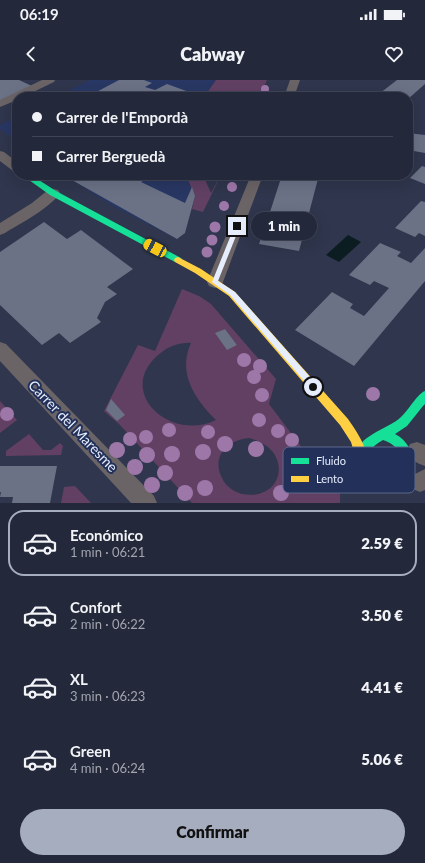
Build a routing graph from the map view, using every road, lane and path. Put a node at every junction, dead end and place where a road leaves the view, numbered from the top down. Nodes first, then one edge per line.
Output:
1 (50, 80) edge
2 (295, 80) edge
3 (25, 92) edge
4 (291, 92) edge
5 (12, 98) edge
6 (0, 104) edge
7 (0, 155) edge
8 (12, 164) edge
9 (34, 180) edge
10 (255, 180) edge
11 (53, 193) junction
12 (0, 230) edge
13 (215, 282) junction
14 (0, 349) edge
15 (425, 395) edge
16 (415, 410) junction
17 (344, 422) junction
18 (412, 429) dead end
19 (382, 436) junction
20 (358, 447) edge
21 (365, 447) edge
22 (413, 447) edge
23 (418, 450) edge
24 (416, 485) edge
25 (146, 503) edge

1 - 3 street
2 - 4 street
5 - 6 street
7 - 8 street
9 - 11 street
10 - 13 street
11 - 12 street
11 - 13 street
13 - 17 street
14 - 25 street, Carrer del Maresme
15 - 16 street
16 - 18 street
16 - 19 street
17 - 19 street
17 - 20 street
19 - 21 street
19 - 22 street
23 - 24 street

